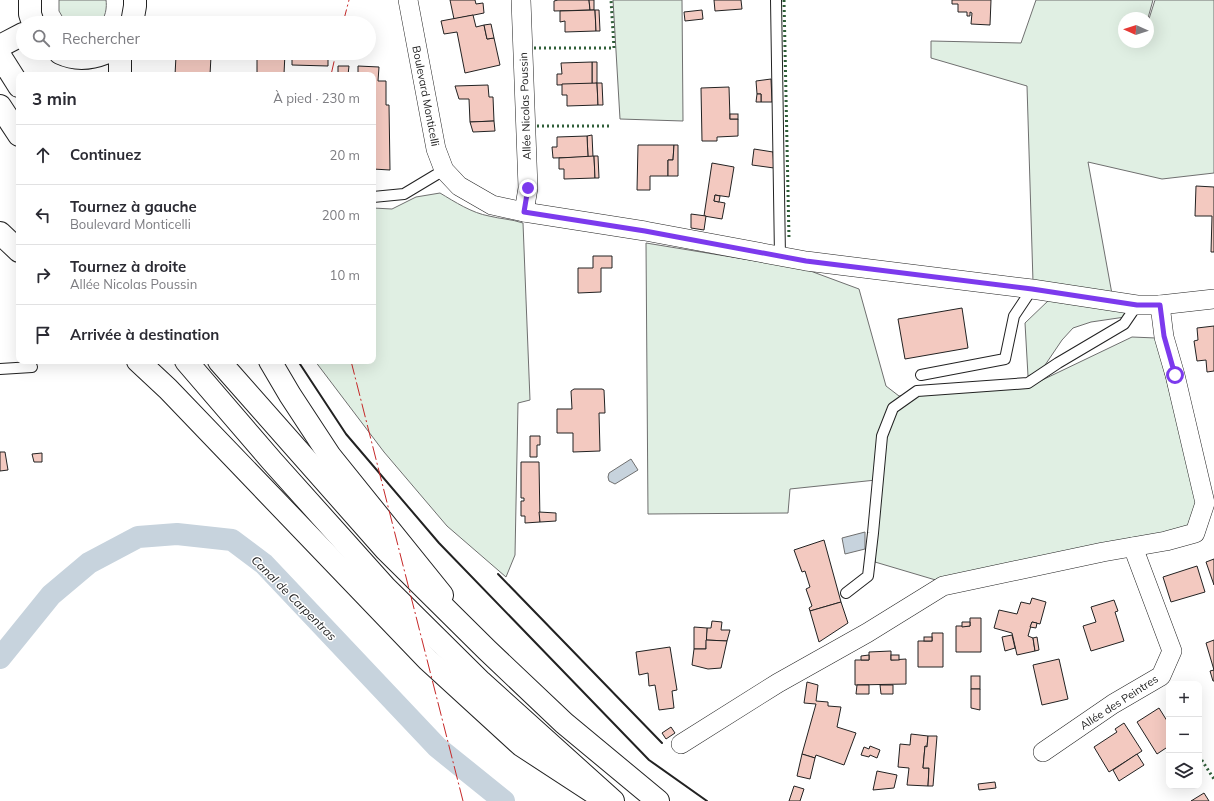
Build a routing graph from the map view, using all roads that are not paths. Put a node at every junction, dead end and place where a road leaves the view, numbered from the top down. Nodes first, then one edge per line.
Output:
1 (30, 0) edge
2 (408, 0) edge
3 (521, 0) edge
4 (776, 0) edge
5 (29, 16) edge
6 (16, 36) edge
7 (0, 46) edge
8 (0, 56) edge
9 (120, 60) edge
10 (120, 72) edge
11 (16, 81) edge
12 (0, 106) edge
13 (16, 130) edge
14 (444, 170) junction
15 (376, 197) edge
16 (524, 212) junction
17 (0, 233) edge
18 (16, 247) edge
19 (780, 256) junction
20 (1032, 289) junction
21 (1214, 299) edge
22 (1137, 305) junction
23 (1160, 305) junction
24 (141, 364) edge
25 (189, 364) edge
26 (223, 364) edge
27 (272, 364) edge
28 (32, 367) dead end
29 (0, 369) edge
30 (921, 375) dead end
31 (1133, 547) junction
32 (846, 593) dead end
33 (487, 650) junction
34 (1166, 680) edge
35 (681, 744) dead end
36 (1043, 752) dead end
37 (608, 801) edge
38 (613, 801) edge
39 (658, 801) edge

1 - 5 main road
2 - 14 street, Boulevard Monticelli
3 - 16 street, Allée Nicolas Poussin
4 - 19 lane
6 - 7 main road
8 - 11 main road
9 - 10 main road
12 - 13 main road
14 - 15 lane
14 - 16 street, Boulevard Monticelli
16 - 19 street, Boulevard Monticelli
17 - 18 main road
19 - 20 street, Boulevard Monticelli
20 - 22 street, Boulevard Monticelli
20 - 30 lane
21 - 23 street, Boulevard Monticelli
22 - 23 street, Boulevard Monticelli
22 - 32 lane
23 - 31 street
24 - 37 main road
25 - 38 main road
26 - 33 main road
27 - 33 main road
28 - 29 lane
31 - 34 street, Allée des Peintres
31 - 35 street
33 - 39 main road
34 - 36 street, Allée des Peintres

